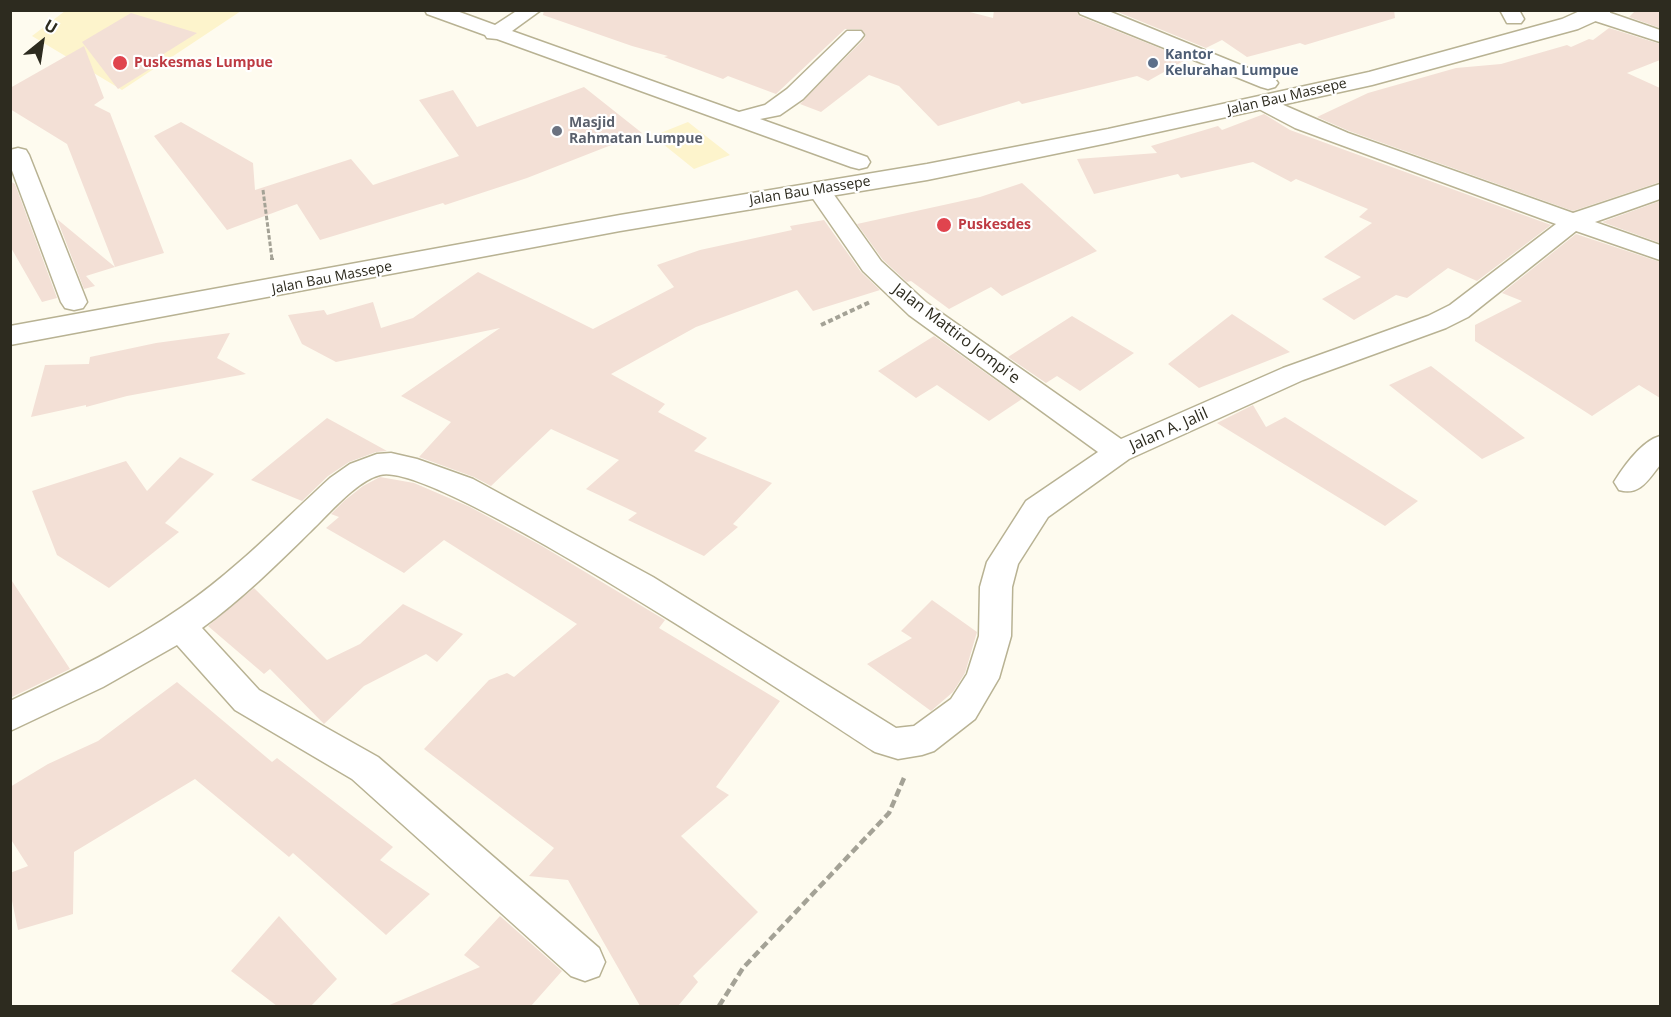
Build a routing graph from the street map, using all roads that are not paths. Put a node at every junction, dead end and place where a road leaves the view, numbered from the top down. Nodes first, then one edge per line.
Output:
1 (434, 10) edge
2 (532, 10) edge
3 (1087, 10) edge
4 (1541, 10) edge
5 (1597, 12) edge
6 (1511, 15) edge
7 (494, 34) junction
8 (854, 35) dead end
9 (1660, 36) edge
10 (1267, 93) junction
11 (739, 118) junction
12 (18, 155) dead end
13 (858, 162) junction
14 (819, 190) junction
15 (1660, 192) edge
16 (1574, 221) junction
17 (1660, 253) edge
18 (74, 303) junction
19 (10, 315) edge
20 (10, 336) edge
21 (1660, 446) edge
22 (1119, 452) junction
23 (1629, 482) dead end
24 (179, 625) junction
25 (10, 717) edge
26 (585, 962) dead end

1 - 7 street
2 - 7 street
3 - 10 street
4 - 6 highway, Jalan Bau Massepe
5 - 9 street
5 - 10 highway, Jalan Bau Massepe
6 - 10 highway, Jalan Bau Massepe
7 - 11 street
8 - 11 street
10 - 13 highway, Jalan Bau Massepe
10 - 14 highway, Jalan Bau Massepe
10 - 16 street
11 - 13 street
12 - 18 street
13 - 18 highway, Jalan Bau Massepe
14 - 20 highway, Jalan Bau Massepe
14 - 22 street, Jalan Mattiro Jompi'e
15 - 16 street, Jalan A. Jalil
16 - 17 street
16 - 22 street, Jalan A. Jalil
18 - 19 highway, Jalan Bau Massepe
21 - 23 street
22 - 24 street, Jalan A. Jalil
24 - 25 street
24 - 26 street

